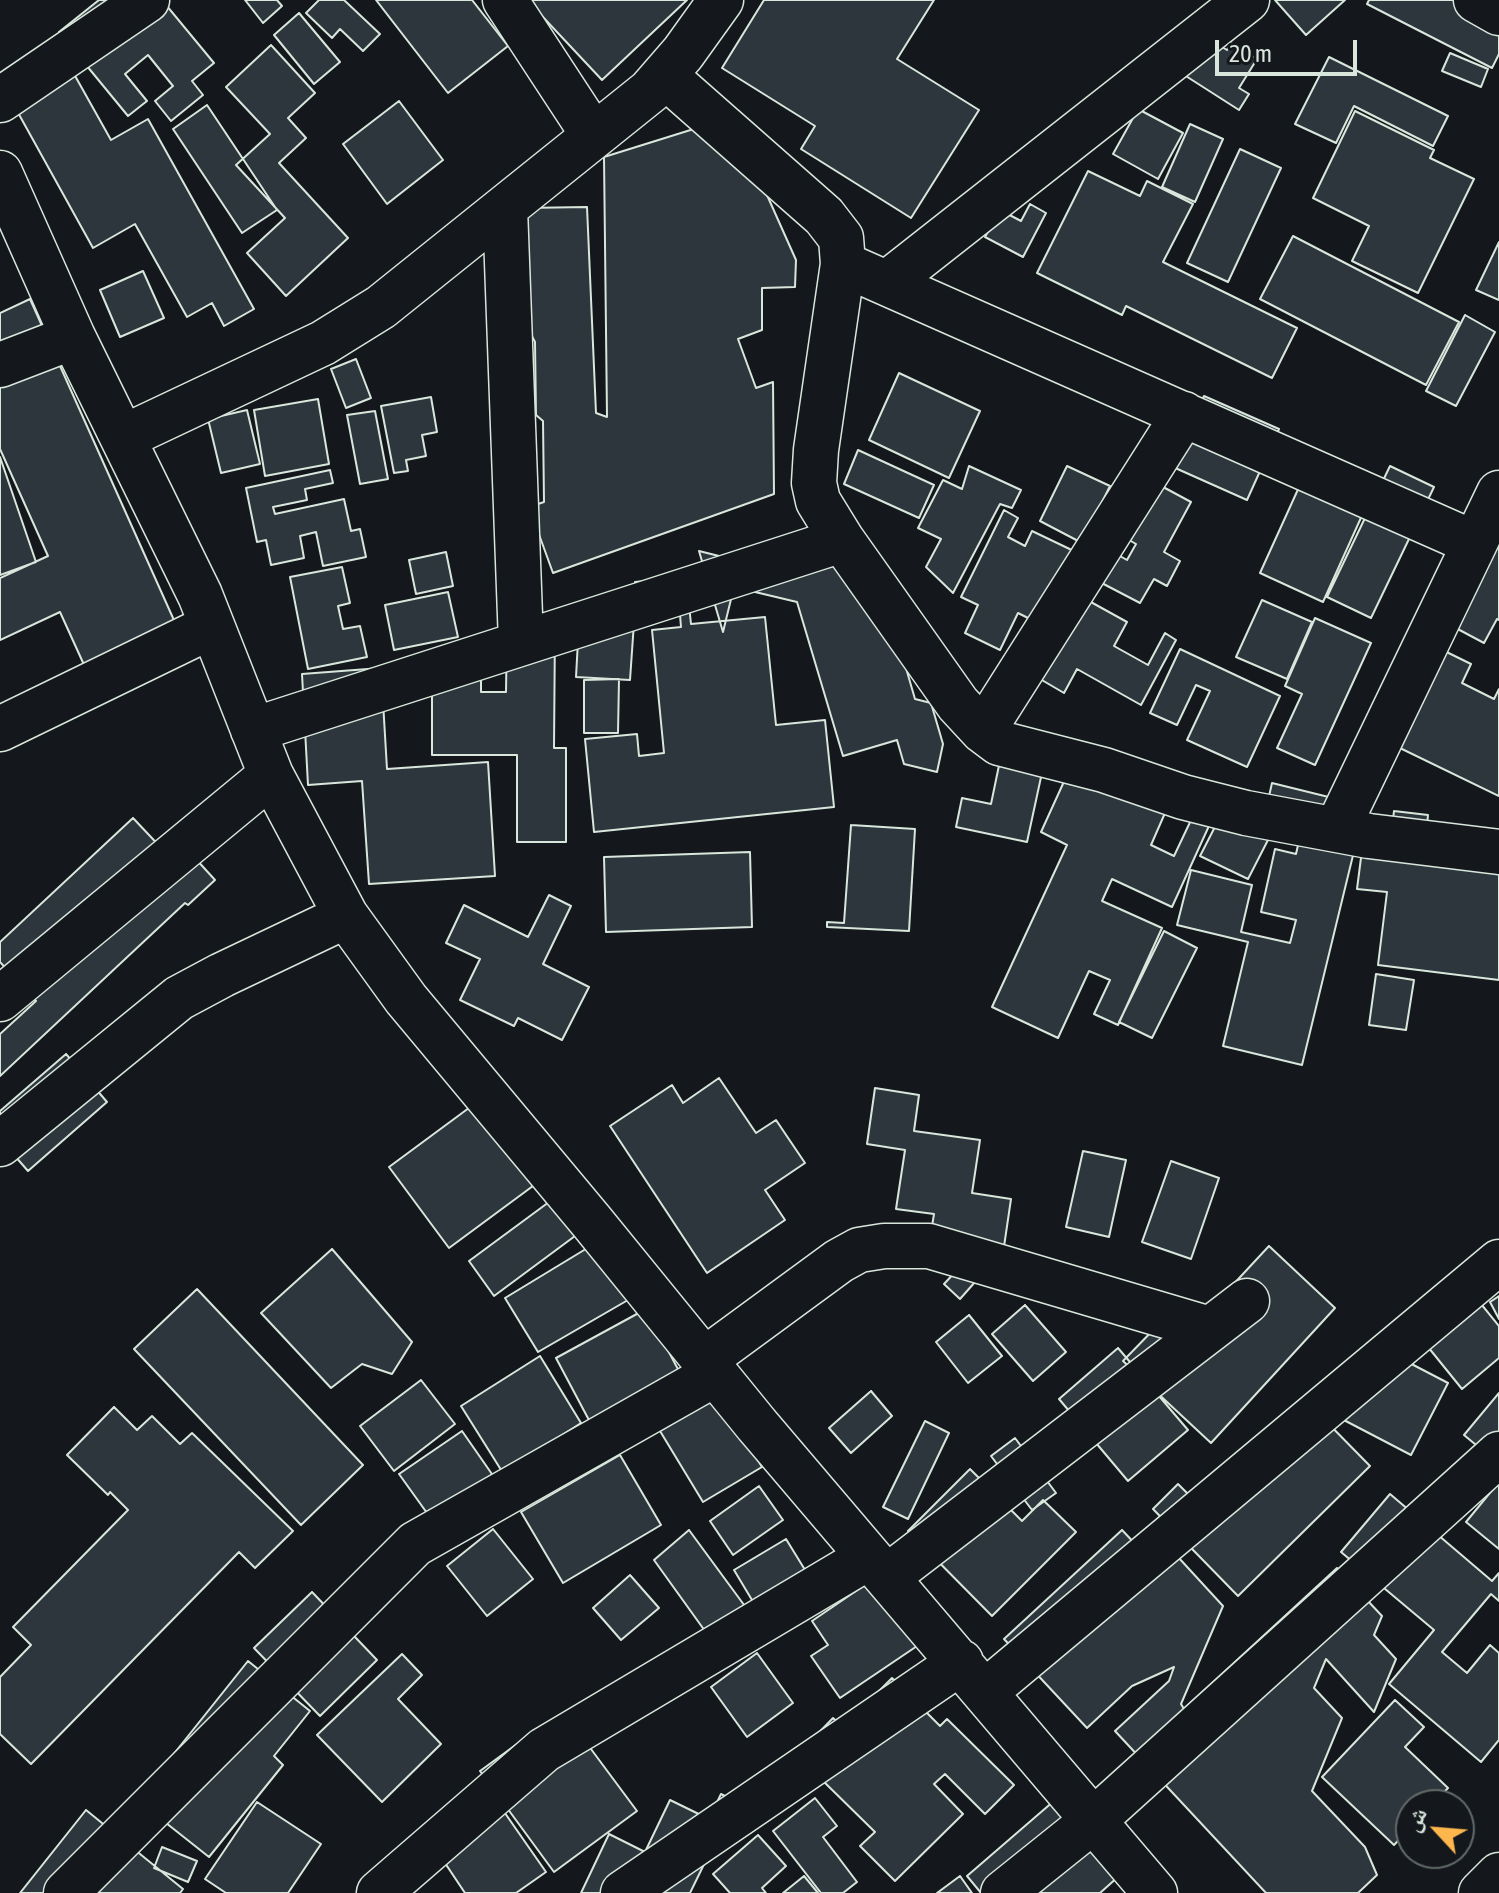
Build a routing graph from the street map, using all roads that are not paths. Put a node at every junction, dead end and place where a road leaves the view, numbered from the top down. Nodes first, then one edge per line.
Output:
1 (147, 0) edge
2 (505, 0) edge
3 (721, 0) edge
4 (1247, 0) edge
5 (1476, 0) edge
6 (1499, 13) edge
7 (664, 75) junction
8 (0, 100) edge
9 (594, 136) junction
10 (0, 173) edge
11 (505, 208) junction
12 (843, 264) junction
13 (887, 283) junction
14 (73, 337) junction
15 (0, 365) edge
16 (1184, 414) junction
17 (124, 437) junction
18 (1499, 493) edge
19 (842, 540) junction
20 (1474, 543) junction
21 (212, 626) junction
22 (521, 643) junction
23 (0, 729) edge
24 (253, 730) junction
25 (983, 731) junction
26 (271, 775) junction
27 (1337, 829) junction
28 (1499, 852) edge
29 (346, 916) junction
30 (0, 999) edge
31 (0, 1144) edge
32 (1499, 1262) edge
33 (1247, 1301) dead end
34 (1210, 1329) junction
35 (710, 1367) junction
36 (1499, 1454) edge
37 (878, 1567) junction
38 (973, 1677) junction
39 (1094, 1820) junction
40 (1499, 1875) edge
41 (66, 1893) edge
42 (379, 1893) edge
43 (623, 1893) edge
44 (1003, 1893) edge
45 (1155, 1893) edge
46 (1481, 1893) edge

1 - 8 street
2 - 9 street
3 - 7 street
4 - 13 street
5 - 6 street
7 - 9 street
7 - 12 street
9 - 11 street
10 - 14 street
11 - 17 street
11 - 22 street
12 - 13 street
12 - 19 street
13 - 16 street
14 - 15 street
14 - 17 street
16 - 20 street
16 - 25 street
17 - 21 street
18 - 20 street
19 - 22 street
19 - 25 street
20 - 27 street
21 - 23 street
21 - 24 street
22 - 24 street
24 - 26 street
25 - 27 street
26 - 29 street
26 - 30 street
27 - 28 street
29 - 31 street
29 - 35 street
32 - 38 street
33 - 34 street
34 - 35 street
34 - 37 street
35 - 37 street
35 - 41 street
36 - 39 street
37 - 38 street
37 - 42 street
38 - 39 street
38 - 43 street
39 - 44 street
39 - 45 street
40 - 46 street

